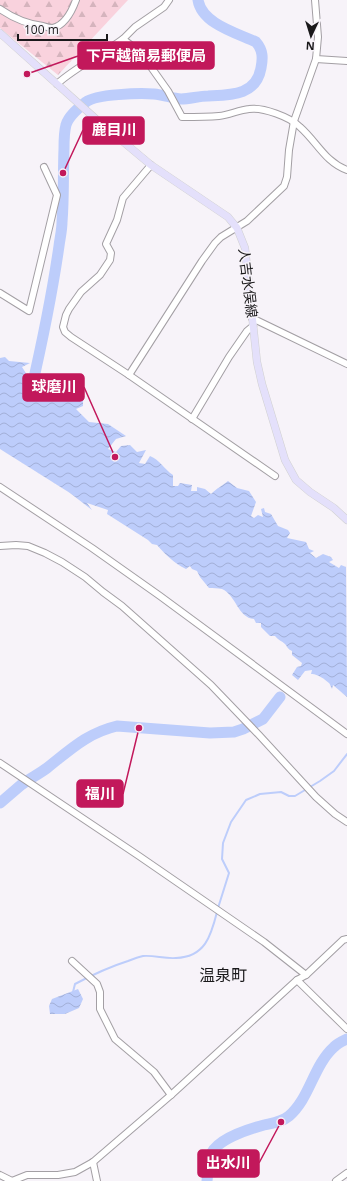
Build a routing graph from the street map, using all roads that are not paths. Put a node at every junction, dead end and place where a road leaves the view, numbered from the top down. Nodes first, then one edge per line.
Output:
1 (76, 0) edge
2 (169, 0) edge
3 (315, 0) edge
4 (0, 8) edge
5 (0, 33) edge
6 (123, 39) junction
7 (316, 59) junction
8 (347, 60) edge
9 (57, 84) junction
10 (294, 121) junction
11 (151, 166) junction
12 (44, 167) dead end
13 (347, 170) edge
14 (237, 228) junction
15 (0, 293) edge
16 (253, 322) junction
17 (347, 364) edge
18 (129, 375) junction
19 (192, 419) junction
20 (275, 476) dead end
21 (0, 487) edge
22 (347, 520) edge
23 (0, 546) edge
24 (347, 734) edge
25 (0, 763) edge
26 (347, 822) edge
27 (345, 939) edge
28 (72, 961) dead end
29 (306, 975) junction
30 (297, 980) junction
31 (347, 1017) edge
32 (341, 1022) junction
33 (347, 1029) edge
34 (171, 1094) junction
35 (93, 1162) junction
36 (347, 1173) edge
37 (0, 1175) edge
38 (12, 1181) edge
39 (97, 1181) edge
40 (336, 1181) edge

1 - 4 street
2 - 6 street
3 - 7 street
5 - 9 main road, 人吉水俣線
6 - 9 street
6 - 10 street
7 - 8 street
7 - 10 street
9 - 11 main road, 人吉水俣線
10 - 13 street
10 - 14 street
11 - 14 main road, 人吉水俣線
11 - 18 street
12 - 15 street
14 - 16 main road, 人吉水俣線
14 - 18 street
16 - 17 street
16 - 19 street
16 - 22 main road, 人吉水俣線
18 - 19 street
19 - 20 street
21 - 24 street
23 - 26 street
25 - 29 street
27 - 29 street
28 - 34 street
29 - 30 street
30 - 32 street
30 - 34 street
31 - 32 street
32 - 33 street
34 - 35 street
35 - 38 street
35 - 39 street
36 - 40 street
37 - 38 street

